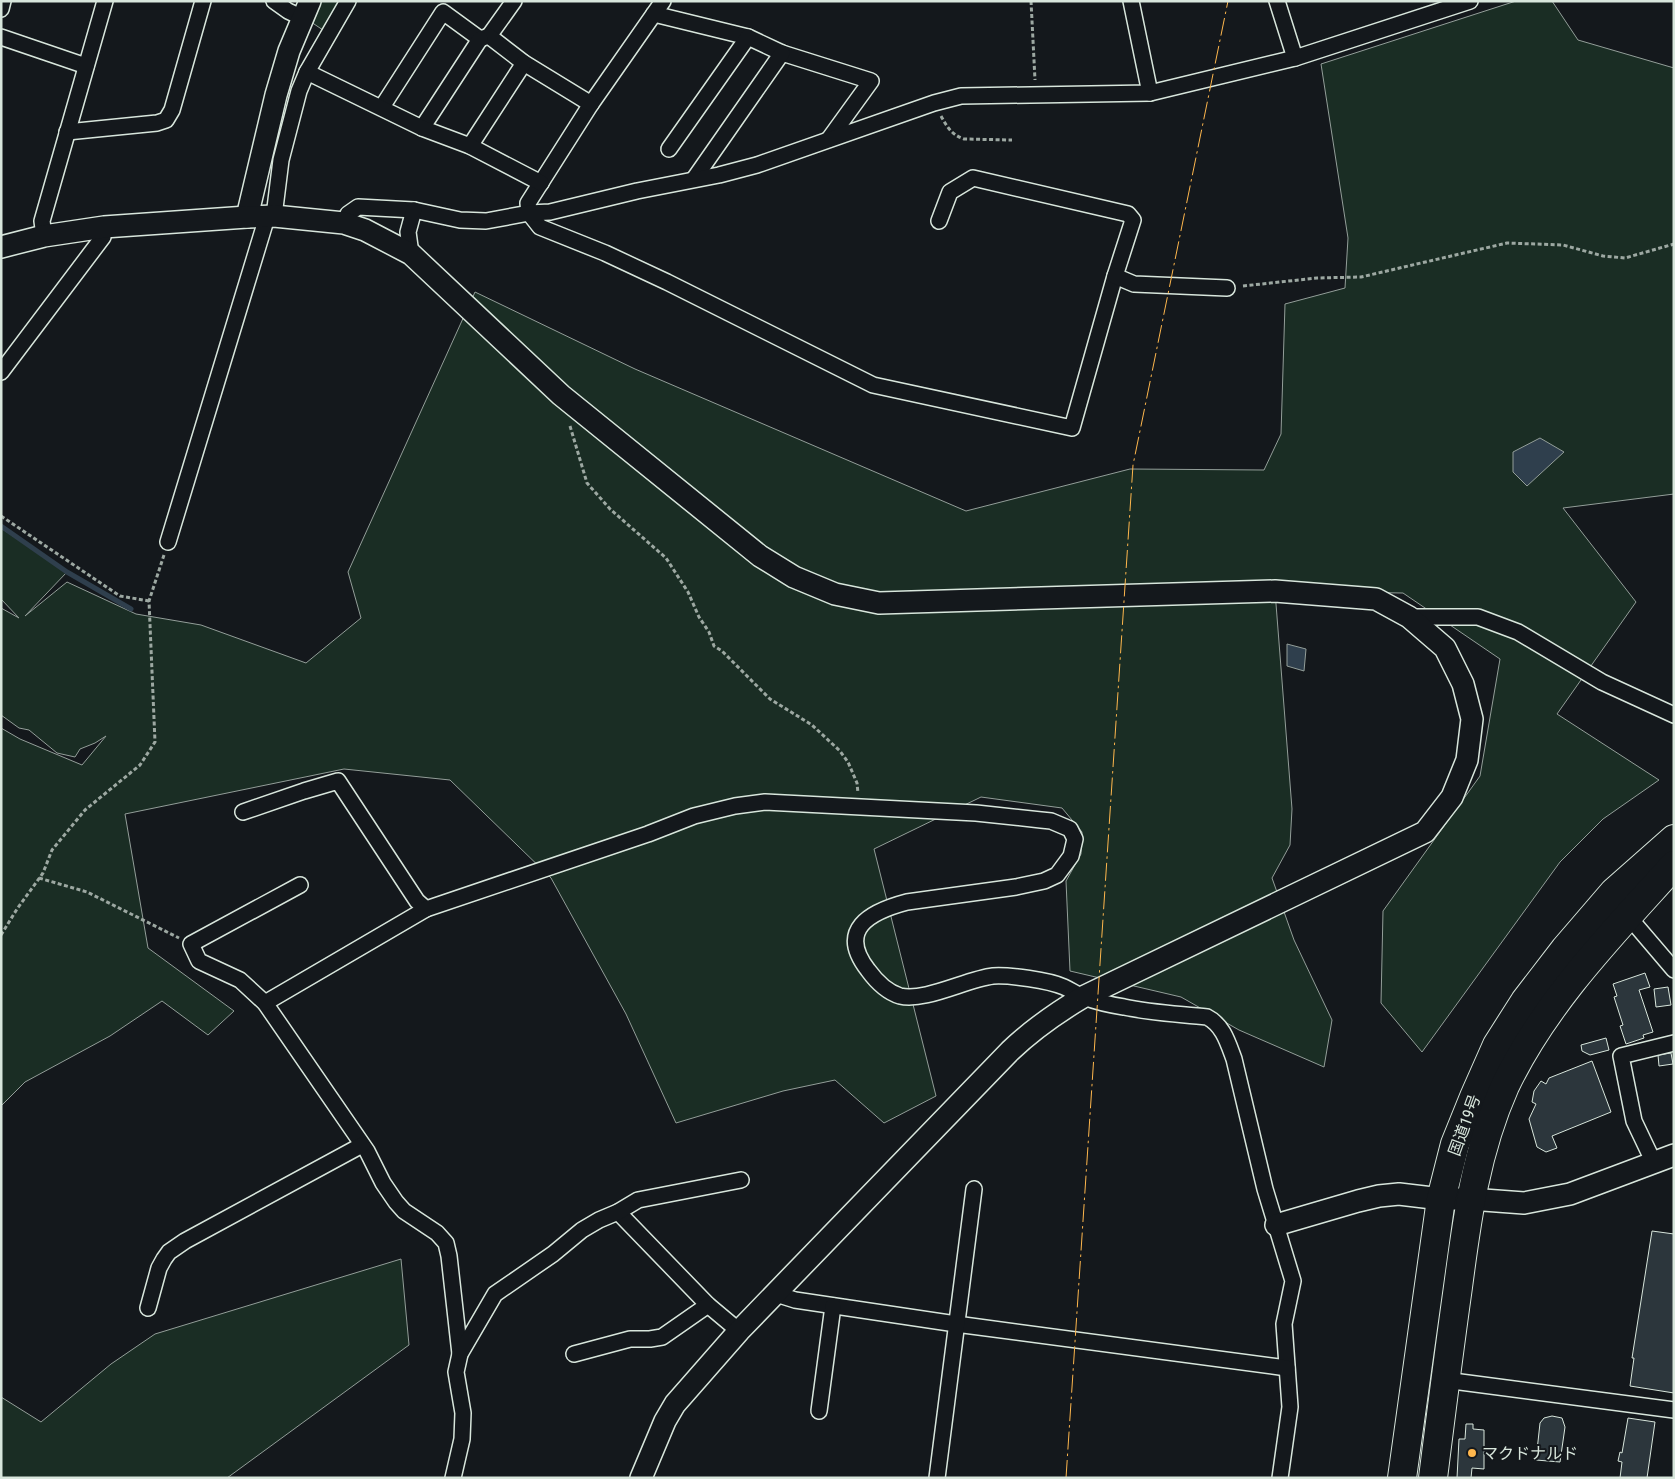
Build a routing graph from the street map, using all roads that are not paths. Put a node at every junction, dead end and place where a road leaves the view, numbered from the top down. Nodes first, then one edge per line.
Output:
1 (4, 1) edge
2 (105, 1) edge
3 (203, 1) edge
4 (274, 1) edge
5 (348, 1) edge
6 (514, 1) edge
7 (663, 1) edge
8 (1132, 1) edge
9 (1277, 1) edge
10 (1470, 1) edge
11 (1, 9) edge
12 (307, 10) edge
13 (654, 14) junction
14 (1, 37) edge
15 (484, 37) junction
16 (748, 37) junction
17 (782, 53) junction
18 (1294, 58) junction
19 (524, 63) junction
20 (86, 66) junction
21 (307, 72) junction
22 (1150, 93) junction
23 (591, 104) junction
24 (382, 107) junction
25 (422, 128) junction
26 (67, 132) junction
27 (829, 139) junction
28 (470, 146) junction
29 (668, 149) dead end
30 (694, 179) junction
31 (541, 183) junction
32 (414, 210) junction
33 (529, 214) junction
34 (263, 217) junction
35 (939, 221) dead end
36 (344, 223) junction
37 (104, 228) junction
38 (44, 236) junction
39 (1, 247) edge
40 (411, 254) junction
41 (1115, 276) junction
42 (1227, 288) road end
43 (1, 372) edge
44 (168, 542) road end
45 (1409, 617) junction
46 (1674, 715) edge
47 (244, 812) dead end
48 (1674, 839) edge
49 (1674, 865) edge
50 (300, 885) dead end
51 (426, 910) junction
52 (1628, 916) junction
53 (1674, 970) edge
54 (1083, 997) junction
55 (265, 1003) junction
56 (1674, 1042) edge
57 (362, 1145) junction
58 (1674, 1155) edge
59 (1654, 1162) junction
60 (741, 1180) dead end
61 (974, 1189) dead end
62 (1442, 1199) junction
63 (1470, 1199) junction
64 (618, 1212) junction
65 (1276, 1224) junction
66 (776, 1294) junction
67 (708, 1305) junction
68 (833, 1306) junction
69 (148, 1308) dead end
70 (956, 1324) junction
71 (739, 1331) junction
72 (460, 1354) junction
73 (574, 1354) dead end
74 (1287, 1368) junction
75 (1445, 1380) junction
76 (1674, 1410) edge
77 (819, 1411) dead end
78 (453, 1478) edge
79 (641, 1478) edge
80 (937, 1478) edge
81 (1280, 1478) edge
82 (1402, 1478) edge
83 (1433, 1478) edge

1 - 11 street
2 - 20 street
3 - 26 street
4 - 12 street
5 - 21 street
6 - 15 street
7 - 13 street
8 - 22 street
9 - 18 street
10 - 18 street
12 - 34 street
13 - 16 street
13 - 23 street
14 - 20 street
15 - 19 street
15 - 24 street
15 - 25 street
16 - 17 street
16 - 29 street
17 - 27 street
17 - 30 street
18 - 22 street
19 - 23 street
19 - 28 street
20 - 26 street
21 - 24 street
21 - 34 street
22 - 27 street
23 - 31 street
24 - 25 street
25 - 28 street
26 - 38 street
27 - 30 street
28 - 31 street
30 - 33 street
31 - 33 street
32 - 33 street
32 - 36 street
32 - 40 street
33 - 41 street
34 - 36 street
34 - 37 street
34 - 44 street
35 - 41 street
36 - 40 street
37 - 38 street
37 - 43 street
38 - 39 street
40 - 45 street
41 - 42 street
45 - 46 street
45 - 54 street
47 - 51 street
48 - 62 highway, 国道19号
49 - 52 highway, 国道19号
50 - 55 street
51 - 54 street
51 - 55 street
52 - 53 street
52 - 63 highway, 国道19号
54 - 65 street
54 - 66 street
55 - 57 street
56 - 59 street
57 - 69 street
57 - 72 street
58 - 59 street
59 - 63 street
60 - 64 street
61 - 70 street
62 - 63 street
62 - 65 street
62 - 82 highway, 国道19号
63 - 75 highway, 国道19号
64 - 67 street
64 - 72 street
65 - 74 street
66 - 68 street
66 - 71 street
67 - 71 street
67 - 73 street
68 - 70 street
68 - 77 street
70 - 74 street
70 - 80 street
71 - 79 street
72 - 78 street
74 - 81 street
75 - 76 street
75 - 83 highway, 国道19号

